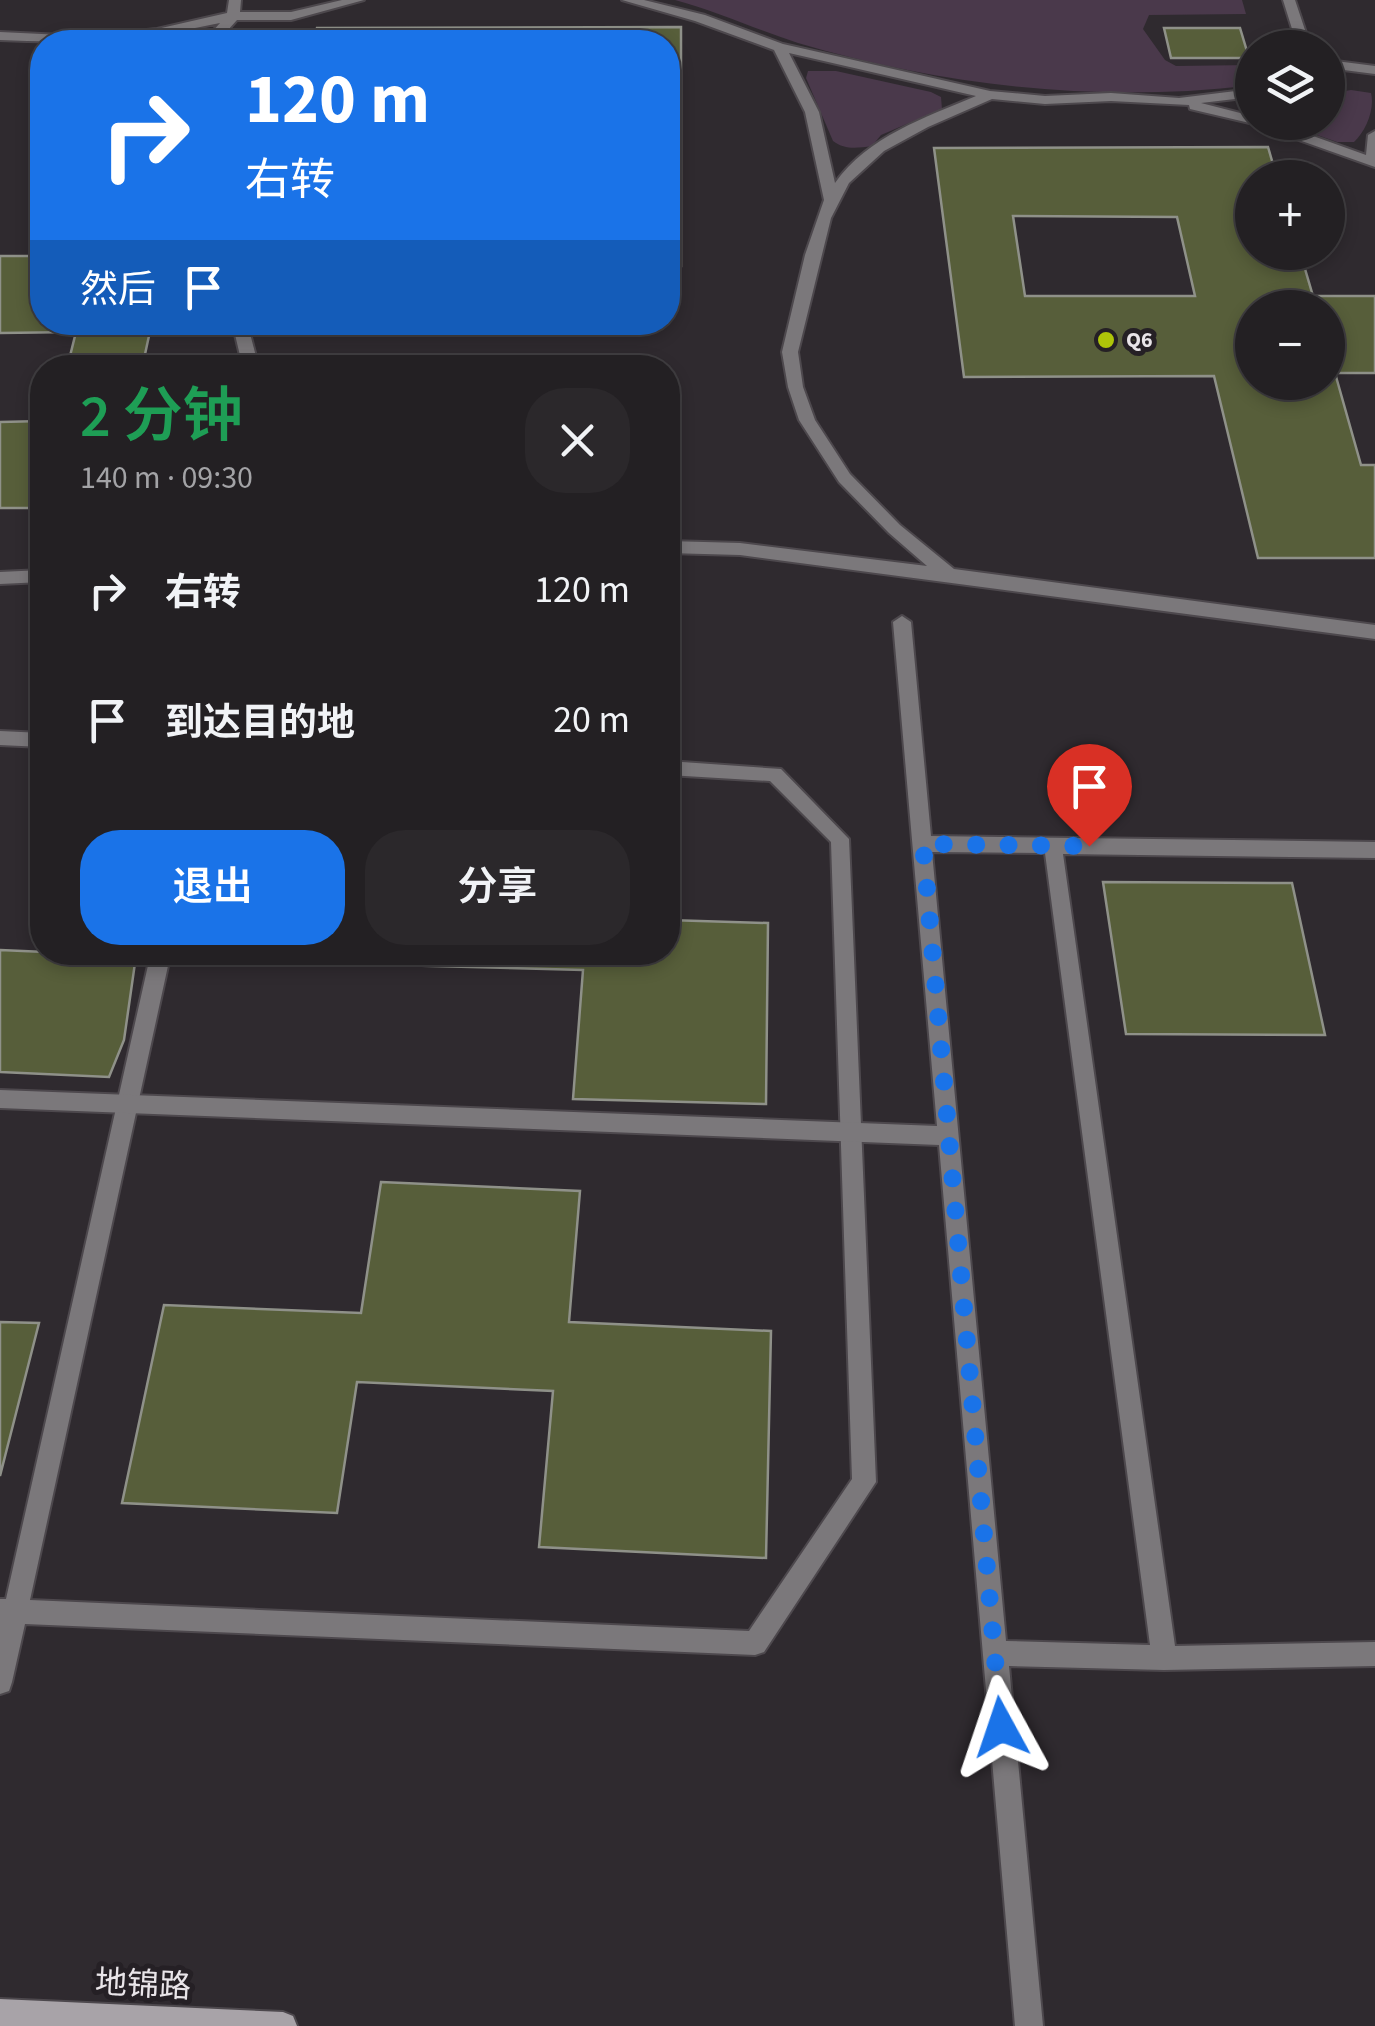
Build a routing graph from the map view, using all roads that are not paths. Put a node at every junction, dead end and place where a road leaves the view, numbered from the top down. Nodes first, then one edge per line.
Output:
1 (236, 0) edge
2 (358, 0) edge
3 (628, 0) edge
4 (1289, 0) edge
5 (233, 16) junction
6 (170, 30) edge
7 (221, 30) edge
8 (1299, 30) edge
9 (6, 37) edge
10 (30, 46) edge
11 (778, 47) junction
12 (1345, 66) edge
13 (1375, 70) edge
14 (990, 95) junction
15 (1235, 95) edge
16 (1179, 102) junction
17 (1235, 116) edge
18 (1375, 135) edge
19 (1311, 140) edge
20 (1373, 162) edge
21 (831, 199) junction
22 (680, 546) edge
23 (949, 576) junction
24 (30, 577) edge
25 (0, 578) edge
26 (902, 622) dead end
27 (1375, 632) edge
28 (0, 738) edge
29 (30, 739) edge
30 (680, 769) edge
31 (923, 844) junction
32 (1053, 846) junction
33 (1375, 850) edge
34 (158, 965) edge
35 (0, 1098) edge
36 (128, 1104) junction
37 (949, 1136) junction
38 (0, 1611) edge
39 (994, 1653) junction
40 (1375, 1654) edge
41 (1164, 1658) junction
42 (0, 1682) edge
43 (0, 2013) edge
44 (283, 2026) edge
45 (1029, 2026) edge

1 - 5 street
2 - 5 street
3 - 11 street
4 - 8 street
5 - 6 street
5 - 7 street
9 - 10 street
11 - 14 street
11 - 21 street
12 - 13 street
14 - 16 street
14 - 21 street
15 - 16 street
16 - 17 street
18 - 20 street
19 - 20 street
21 - 23 street
22 - 23 street
23 - 27 street
24 - 25 street
26 - 31 street
28 - 29 street
30 - 38 street
31 - 32 street
31 - 37 street
32 - 33 street
32 - 41 street
34 - 36 street
35 - 36 street
36 - 37 street
36 - 42 street
37 - 39 street
39 - 41 street
39 - 45 street
40 - 41 street
43 - 44 street, 地锦路

